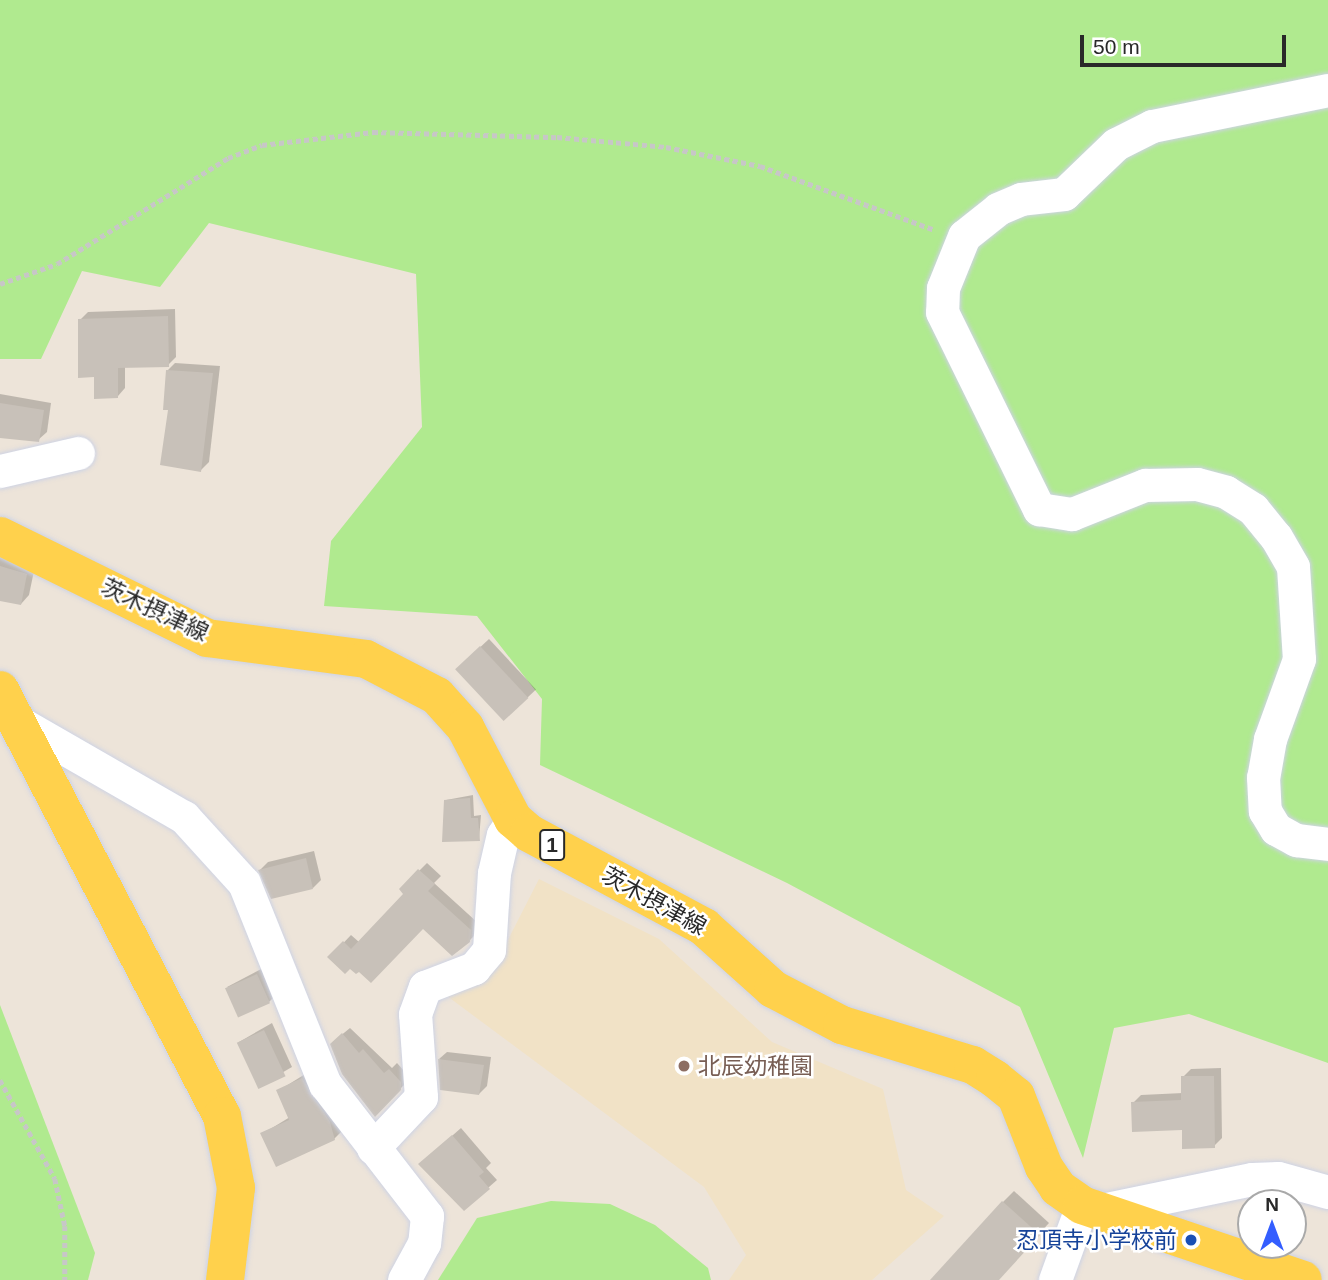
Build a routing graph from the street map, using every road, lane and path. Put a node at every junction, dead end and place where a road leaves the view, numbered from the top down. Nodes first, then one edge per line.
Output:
1 (1328, 90) edge
2 (964, 236) junction
3 (0, 284) edge
4 (78, 453) dead end
5 (0, 471) edge
6 (0, 536) edge
7 (8, 705) edge
8 (513, 819) junction
9 (1328, 844) edge
10 (0, 1080) edge
11 (373, 1148) junction
12 (1328, 1192) edge
13 (1092, 1207) junction
14 (65, 1280) edge
15 (225, 1280) edge
16 (404, 1280) edge
17 (1055, 1280) edge
18 (1303, 1280) edge

1 - 2 street
2 - 3 path
2 - 9 street
4 - 5 street
6 - 8 main road, 茨木摂津線 / 1
7 - 11 street
7 - 15 main road
8 - 11 street
8 - 13 main road, 茨木摂津線 / 1
10 - 14 path
11 - 16 street
12 - 13 street
13 - 17 street
13 - 18 main road, 茨木摂津線 / 1

